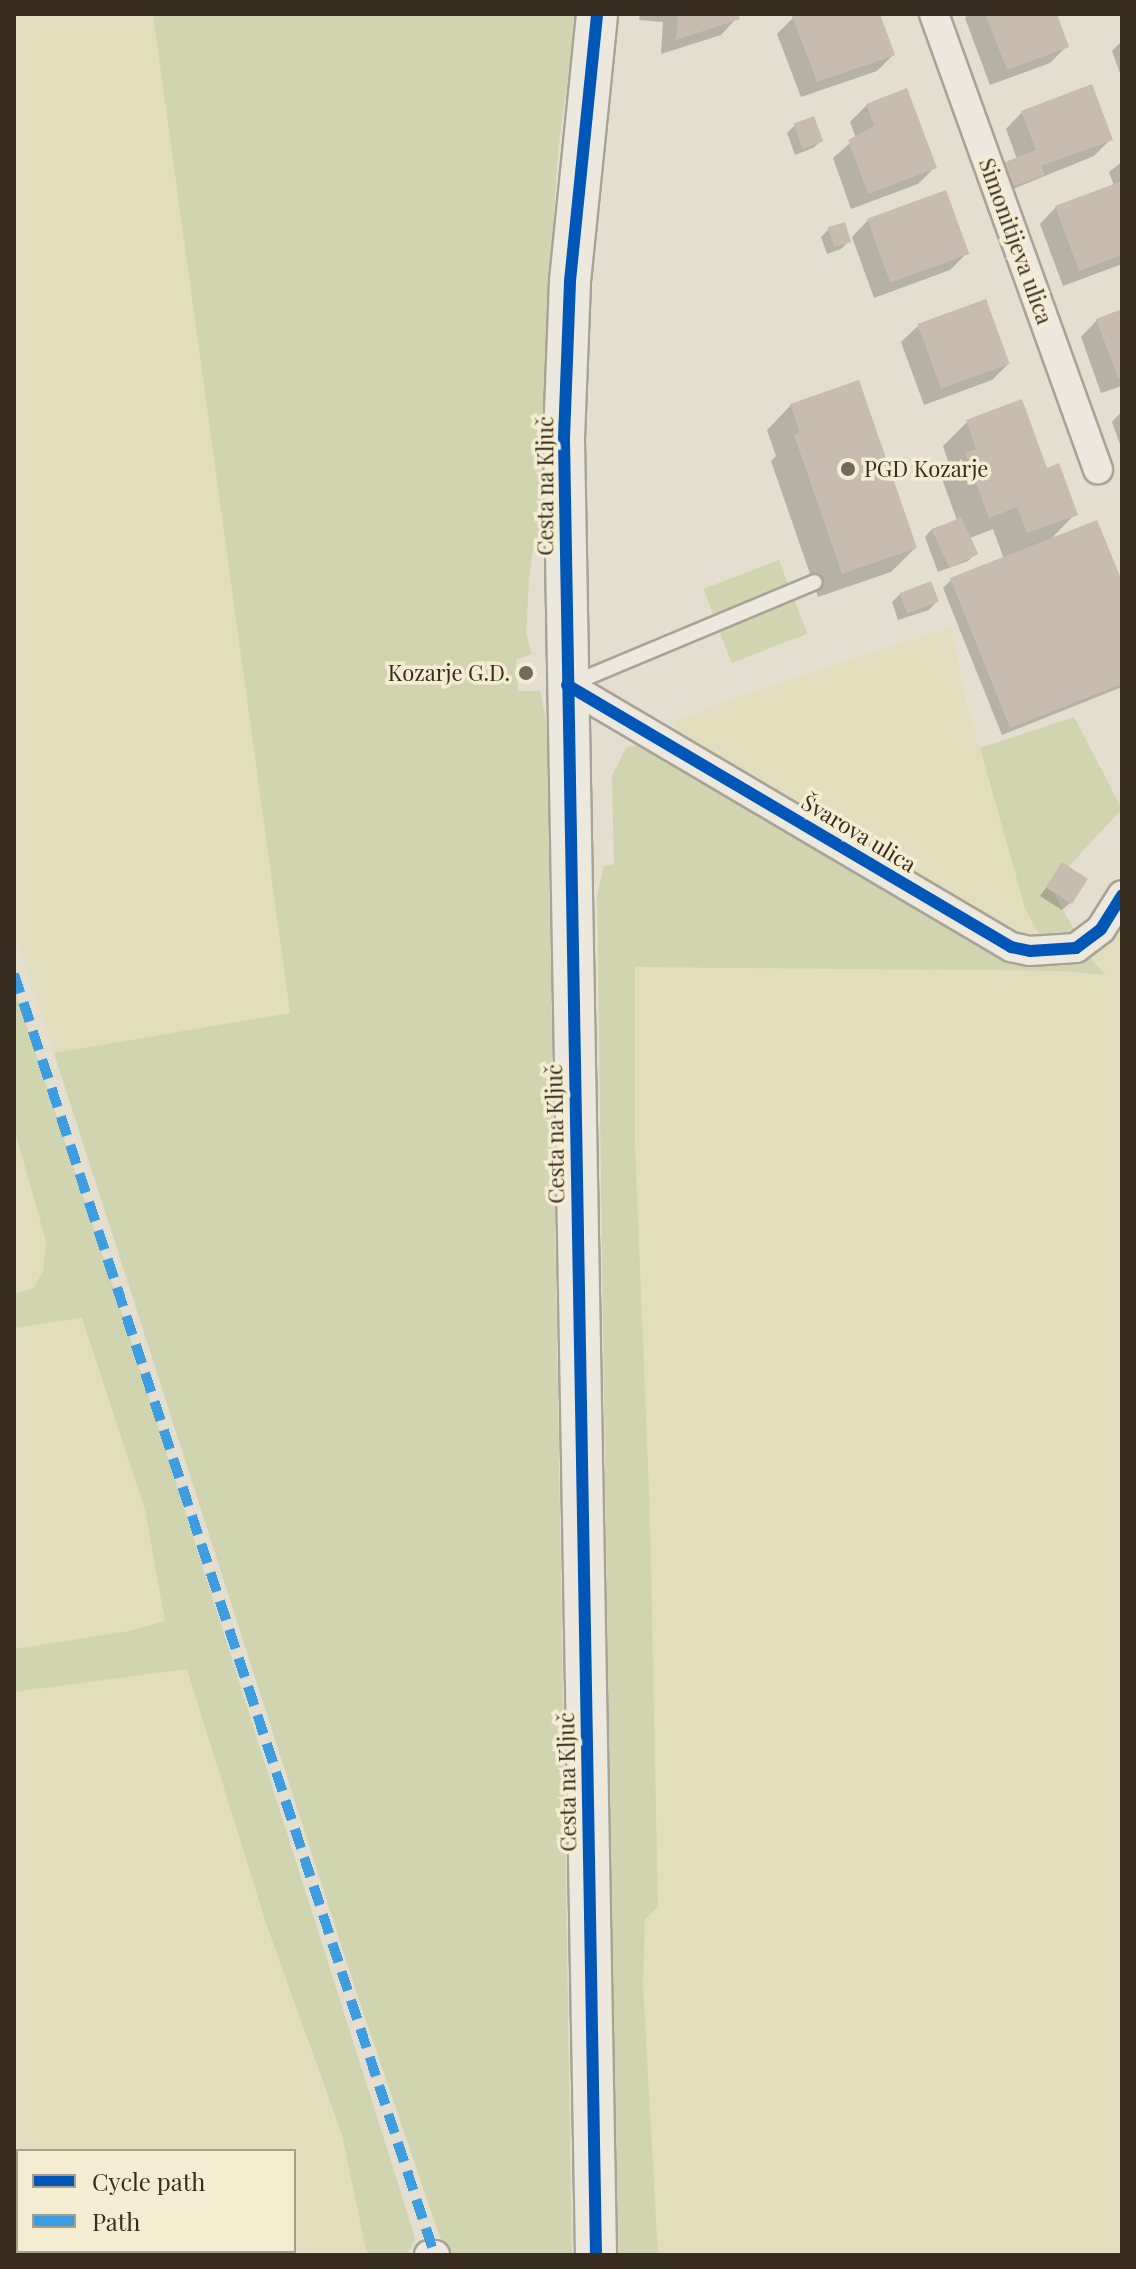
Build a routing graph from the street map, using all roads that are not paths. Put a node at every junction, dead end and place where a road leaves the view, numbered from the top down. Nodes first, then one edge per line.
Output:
1 (597, 14) edge
2 (934, 14) edge
3 (1098, 469) dead end
4 (815, 582) dead end
5 (567, 685) junction
6 (1122, 895) edge
7 (429, 2255) edge
8 (435, 2255) edge
9 (596, 2255) edge

1 - 5 street, Cesta na Ključ
2 - 3 street, Simonitijeva ulica
4 - 5 lane
5 - 6 street, Švarova ulica
5 - 9 street, Cesta na Ključ
7 - 8 street

